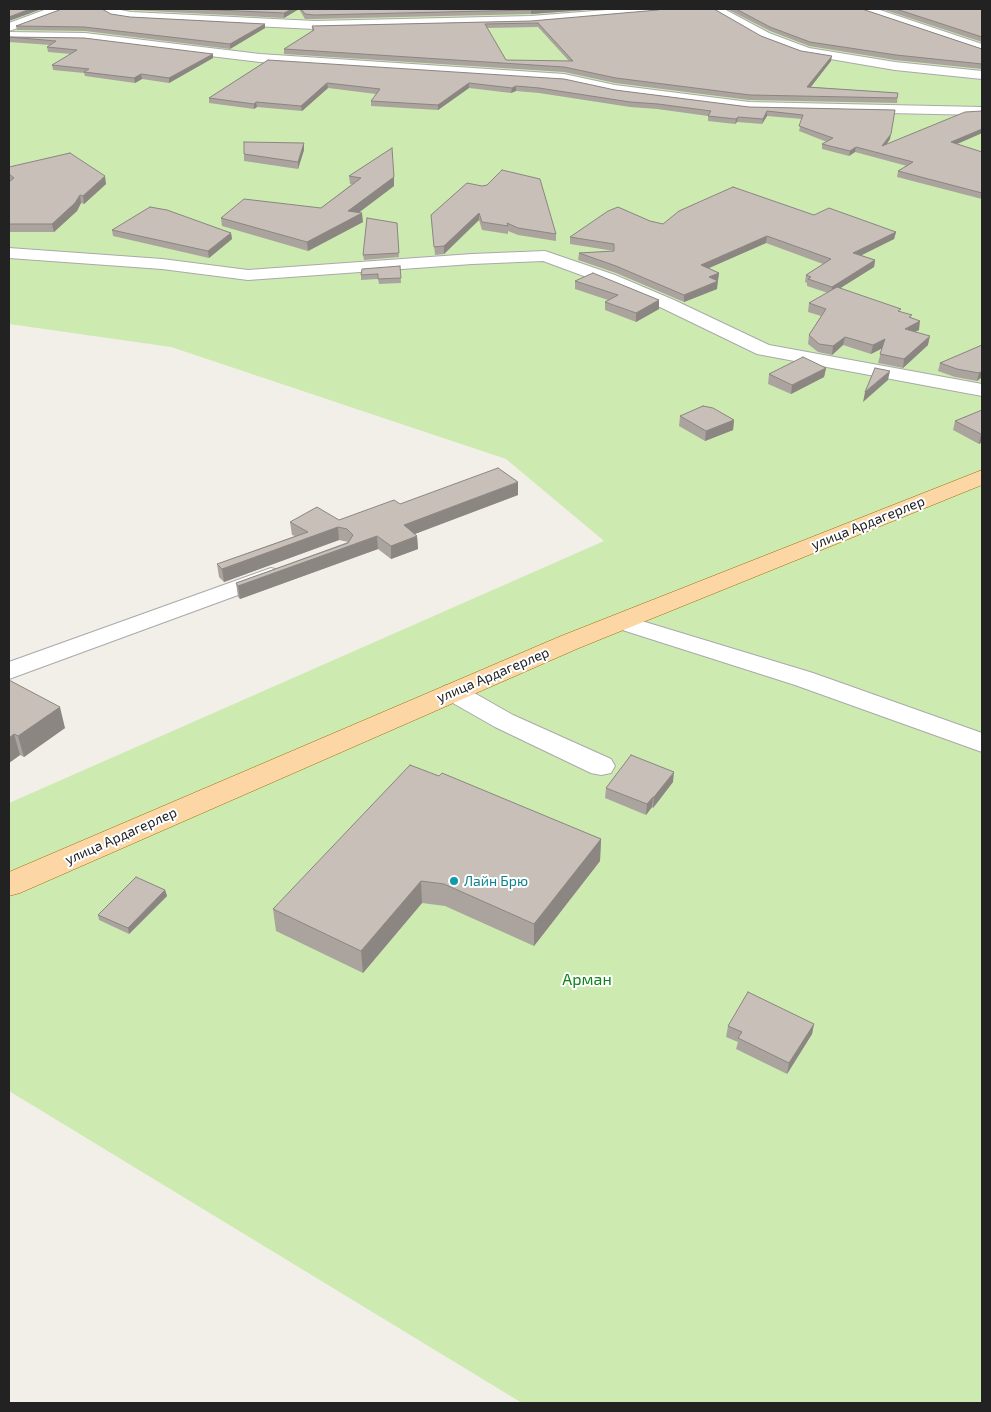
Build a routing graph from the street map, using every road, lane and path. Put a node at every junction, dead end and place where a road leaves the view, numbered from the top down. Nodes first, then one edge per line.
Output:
1 (58, 9) edge
2 (105, 9) edge
3 (658, 9) edge
4 (714, 9) edge
5 (866, 9) edge
6 (9, 27) edge
7 (9, 36) edge
8 (982, 48) edge
9 (982, 75) edge
10 (982, 111) edge
11 (9, 253) edge
12 (982, 390) edge
13 (982, 476) edge
14 (296, 565) edge
15 (622, 622) junction
16 (9, 671) edge
17 (453, 692) junction
18 (982, 743) edge
19 (601, 766) dead end
20 (9, 885) edge

1 - 6 street
2 - 3 street
4 - 9 street
5 - 8 street
7 - 10 street
11 - 12 street
13 - 15 main road, улица Ардагерлер
14 - 16 street
15 - 17 main road, улица Ардагерлер
15 - 18 street
17 - 19 street
17 - 20 main road, улица Ардагерлер

